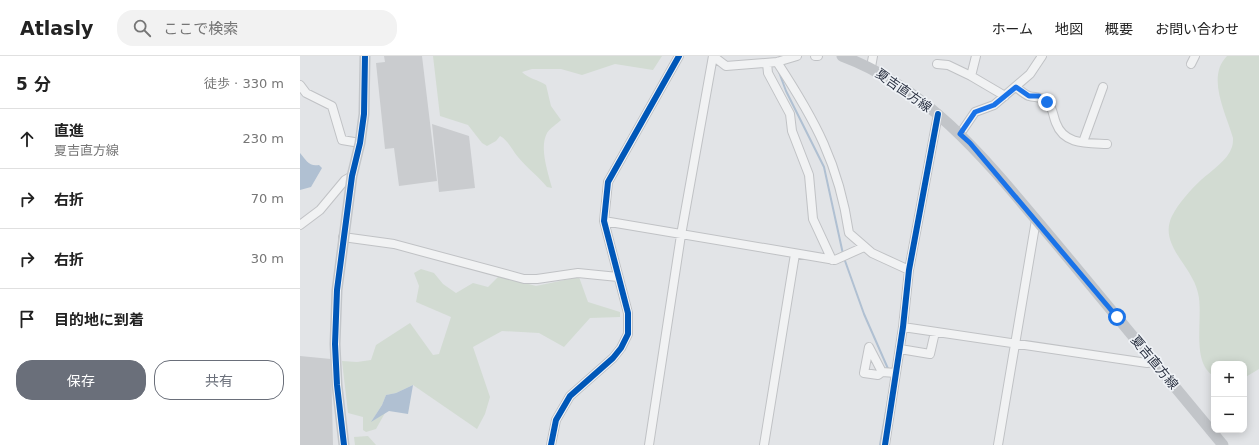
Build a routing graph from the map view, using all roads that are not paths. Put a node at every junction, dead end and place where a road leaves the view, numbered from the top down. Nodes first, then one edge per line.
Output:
1 (365, 56) edge
2 (679, 56) edge
3 (797, 56) edge
4 (815, 56) edge
5 (818, 56) edge
6 (842, 56) edge
7 (873, 56) edge
8 (976, 56) edge
9 (1042, 56) edge
10 (1195, 56) edge
11 (777, 62) junction
12 (767, 63) junction
13 (938, 64) dead end
14 (1191, 64) dead end
15 (871, 67) junction
16 (971, 76) junction
17 (300, 85) edge
18 (1016, 87) junction
19 (1103, 88) dead end
20 (1005, 96) junction
21 (938, 114) junction
22 (960, 134) junction
23 (1083, 142) junction
24 (360, 143) junction
25 (1106, 144) dead end
26 (352, 176) junction
27 (1036, 220) junction
28 (604, 221) junction
29 (300, 225) edge
30 (681, 235) junction
31 (343, 237) junction
32 (864, 247) junction
33 (795, 254) junction
34 (832, 260) junction
35 (909, 270) junction
36 (618, 276) junction
37 (903, 327) junction
38 (935, 332) junction
39 (1014, 344) junction
40 (900, 349) junction
41 (1155, 362) junction
42 (882, 372) dead end
43 (896, 373) junction
44 (344, 445) edge
45 (551, 445) edge
46 (649, 445) edge
47 (764, 445) edge
48 (885, 445) edge
49 (998, 445) edge
50 (1223, 445) edge

1 - 24 main road
2 - 28 street
3 - 11 street
4 - 5 street
6 - 15 main road, 夏吉直方線
7 - 15 street
8 - 16 street
9 - 18 street
10 - 14 street
11 - 12 street
11 - 32 street
12 - 30 street
12 - 34 street
13 - 16 street
15 - 21 main road, 夏吉直方線
16 - 20 street
17 - 24 street
18 - 20 street
18 - 23 street
19 - 23 street
20 - 22 street
21 - 22 main road, 夏吉直方線
21 - 35 street
22 - 27 main road, 夏吉直方線
23 - 25 street
24 - 26 main road
26 - 29 street
26 - 31 main road
27 - 39 street
27 - 41 main road, 夏吉直方線
28 - 30 street
28 - 36 street
30 - 33 street
30 - 46 street
31 - 36 street
31 - 44 main road
32 - 34 street
32 - 35 street
33 - 34 street
33 - 47 street
35 - 37 street
36 - 45 street
37 - 38 street
37 - 40 street
38 - 39 street
38 - 40 street
39 - 41 street
39 - 49 street
40 - 43 street
41 - 50 main road, 夏吉直方線
42 - 43 street
43 - 48 street

